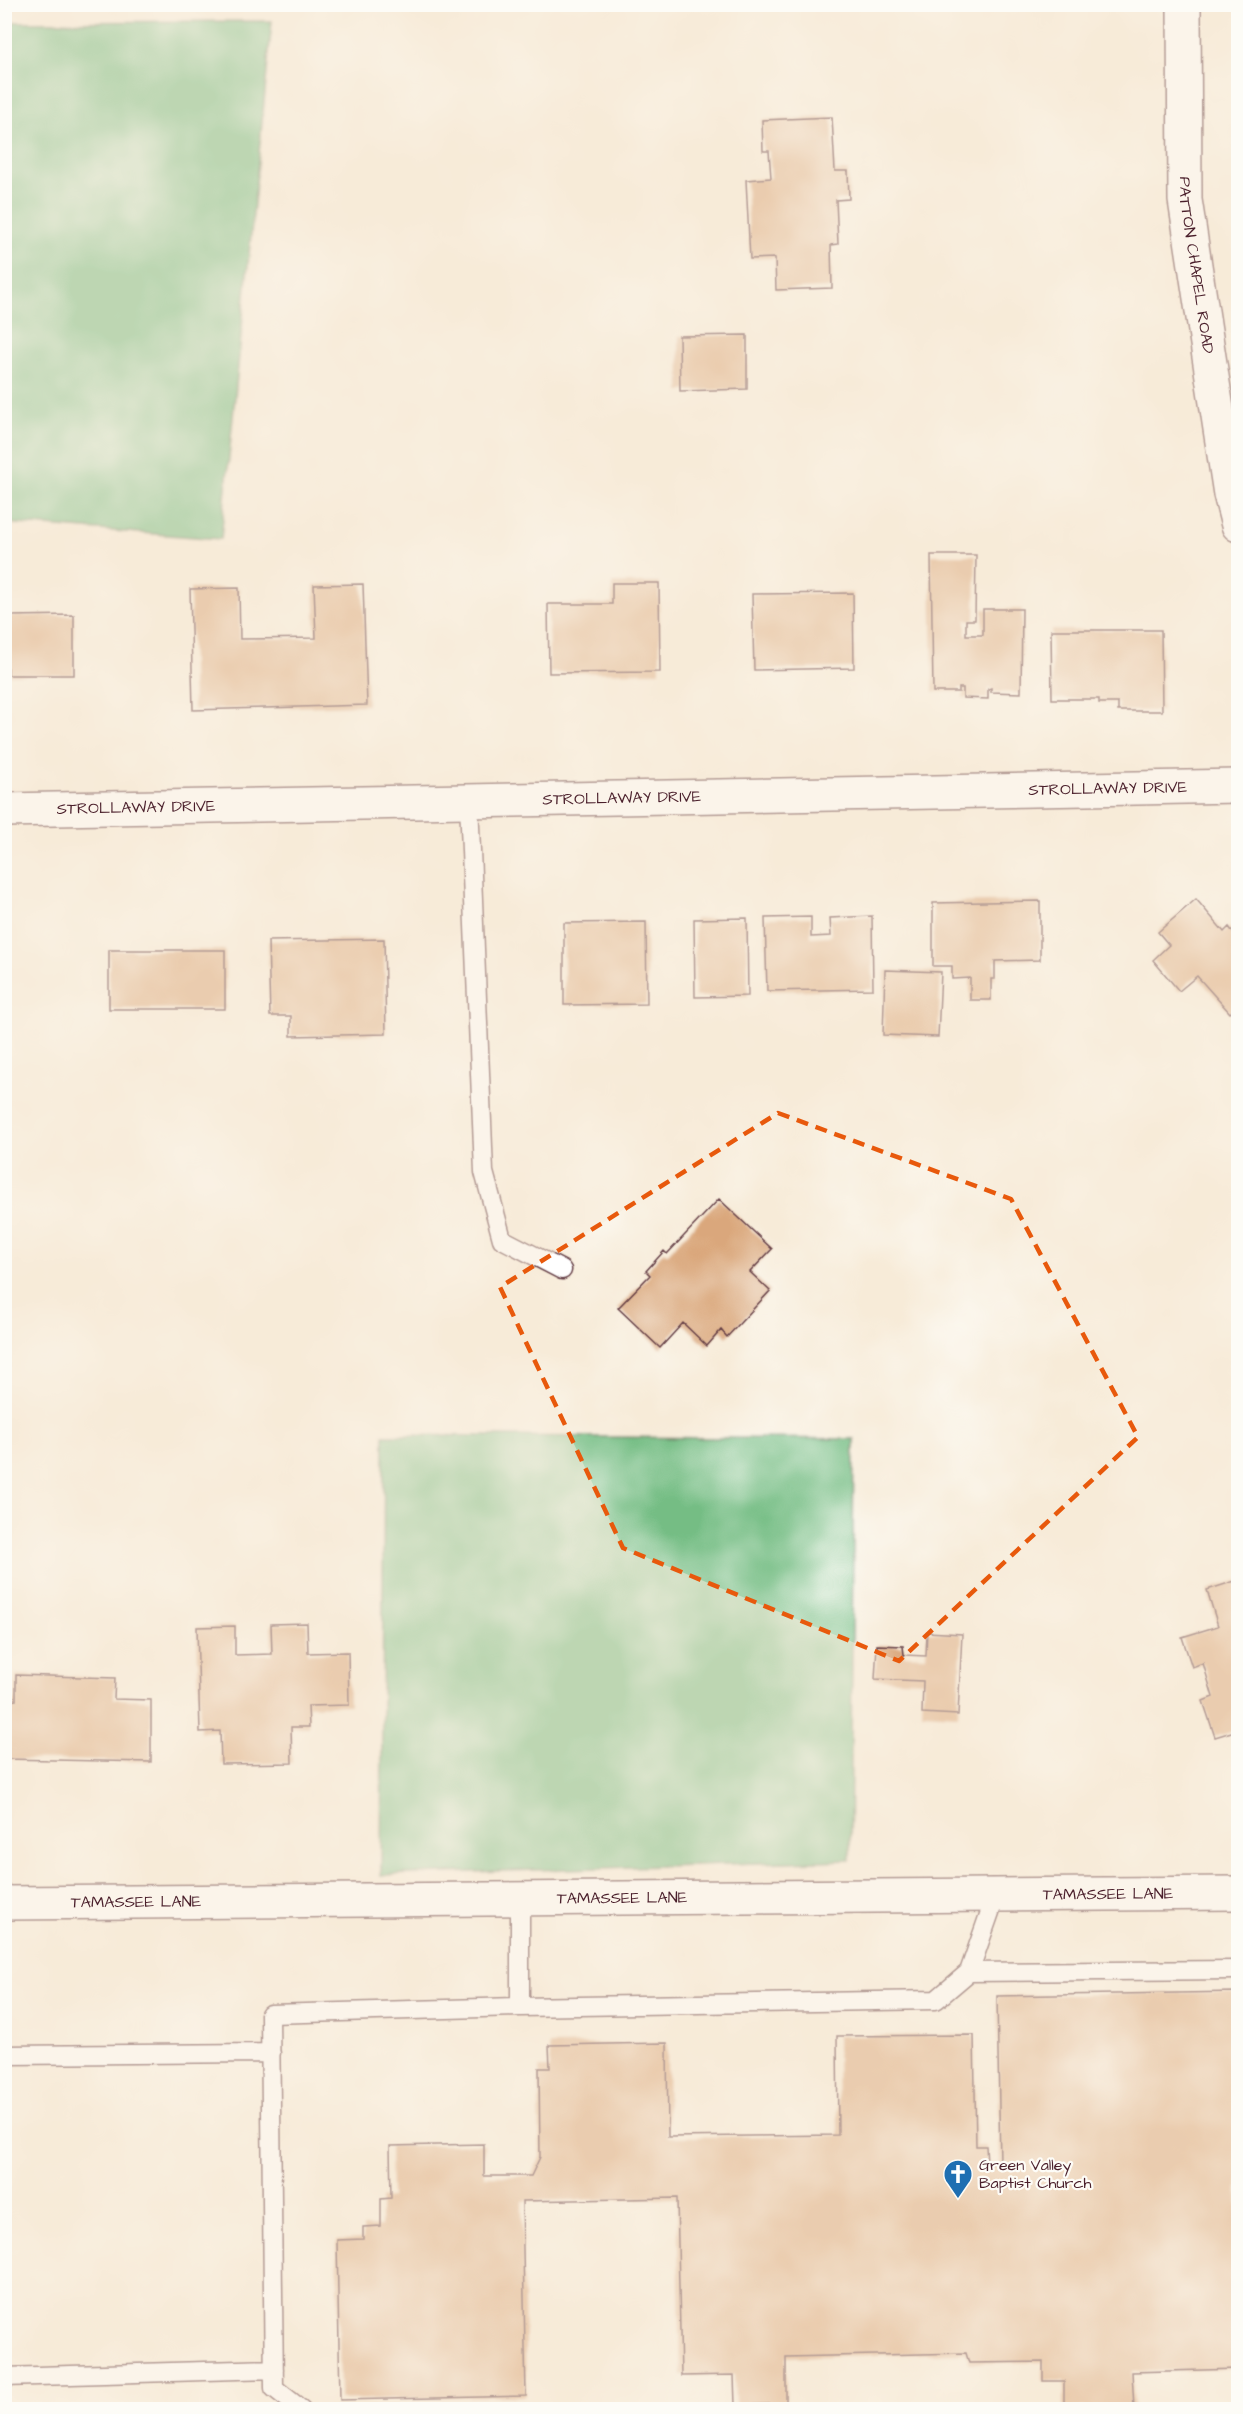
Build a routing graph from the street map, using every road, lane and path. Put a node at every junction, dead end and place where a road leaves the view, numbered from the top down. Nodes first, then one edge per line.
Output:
1 (1184, 4) edge
2 (1239, 525) edge
3 (1239, 786) edge
4 (469, 801) junction
5 (4, 810) edge
6 (562, 1270) dead end
7 (1239, 1893) edge
8 (996, 1895) junction
9 (520, 1899) junction
10 (4, 1904) edge
11 (1239, 1970) edge
12 (969, 1972) junction
13 (520, 2007) junction
14 (271, 2053) junction
15 (4, 2055) edge
16 (274, 2369) junction
17 (4, 2377) edge
18 (302, 2409) edge

1 - 2 street, PATTON CHAPEL ROAD
3 - 4 street, STROLLAWAY DRIVE
4 - 5 street, STROLLAWAY DRIVE
4 - 6 lane
7 - 8 street, TAMASSEE LANE
8 - 9 street, TAMASSEE LANE
8 - 12 lane
9 - 10 street, TAMASSEE LANE
9 - 13 lane
11 - 12 lane
12 - 13 lane
13 - 14 lane
14 - 15 lane
14 - 16 lane
16 - 17 lane
16 - 18 lane

